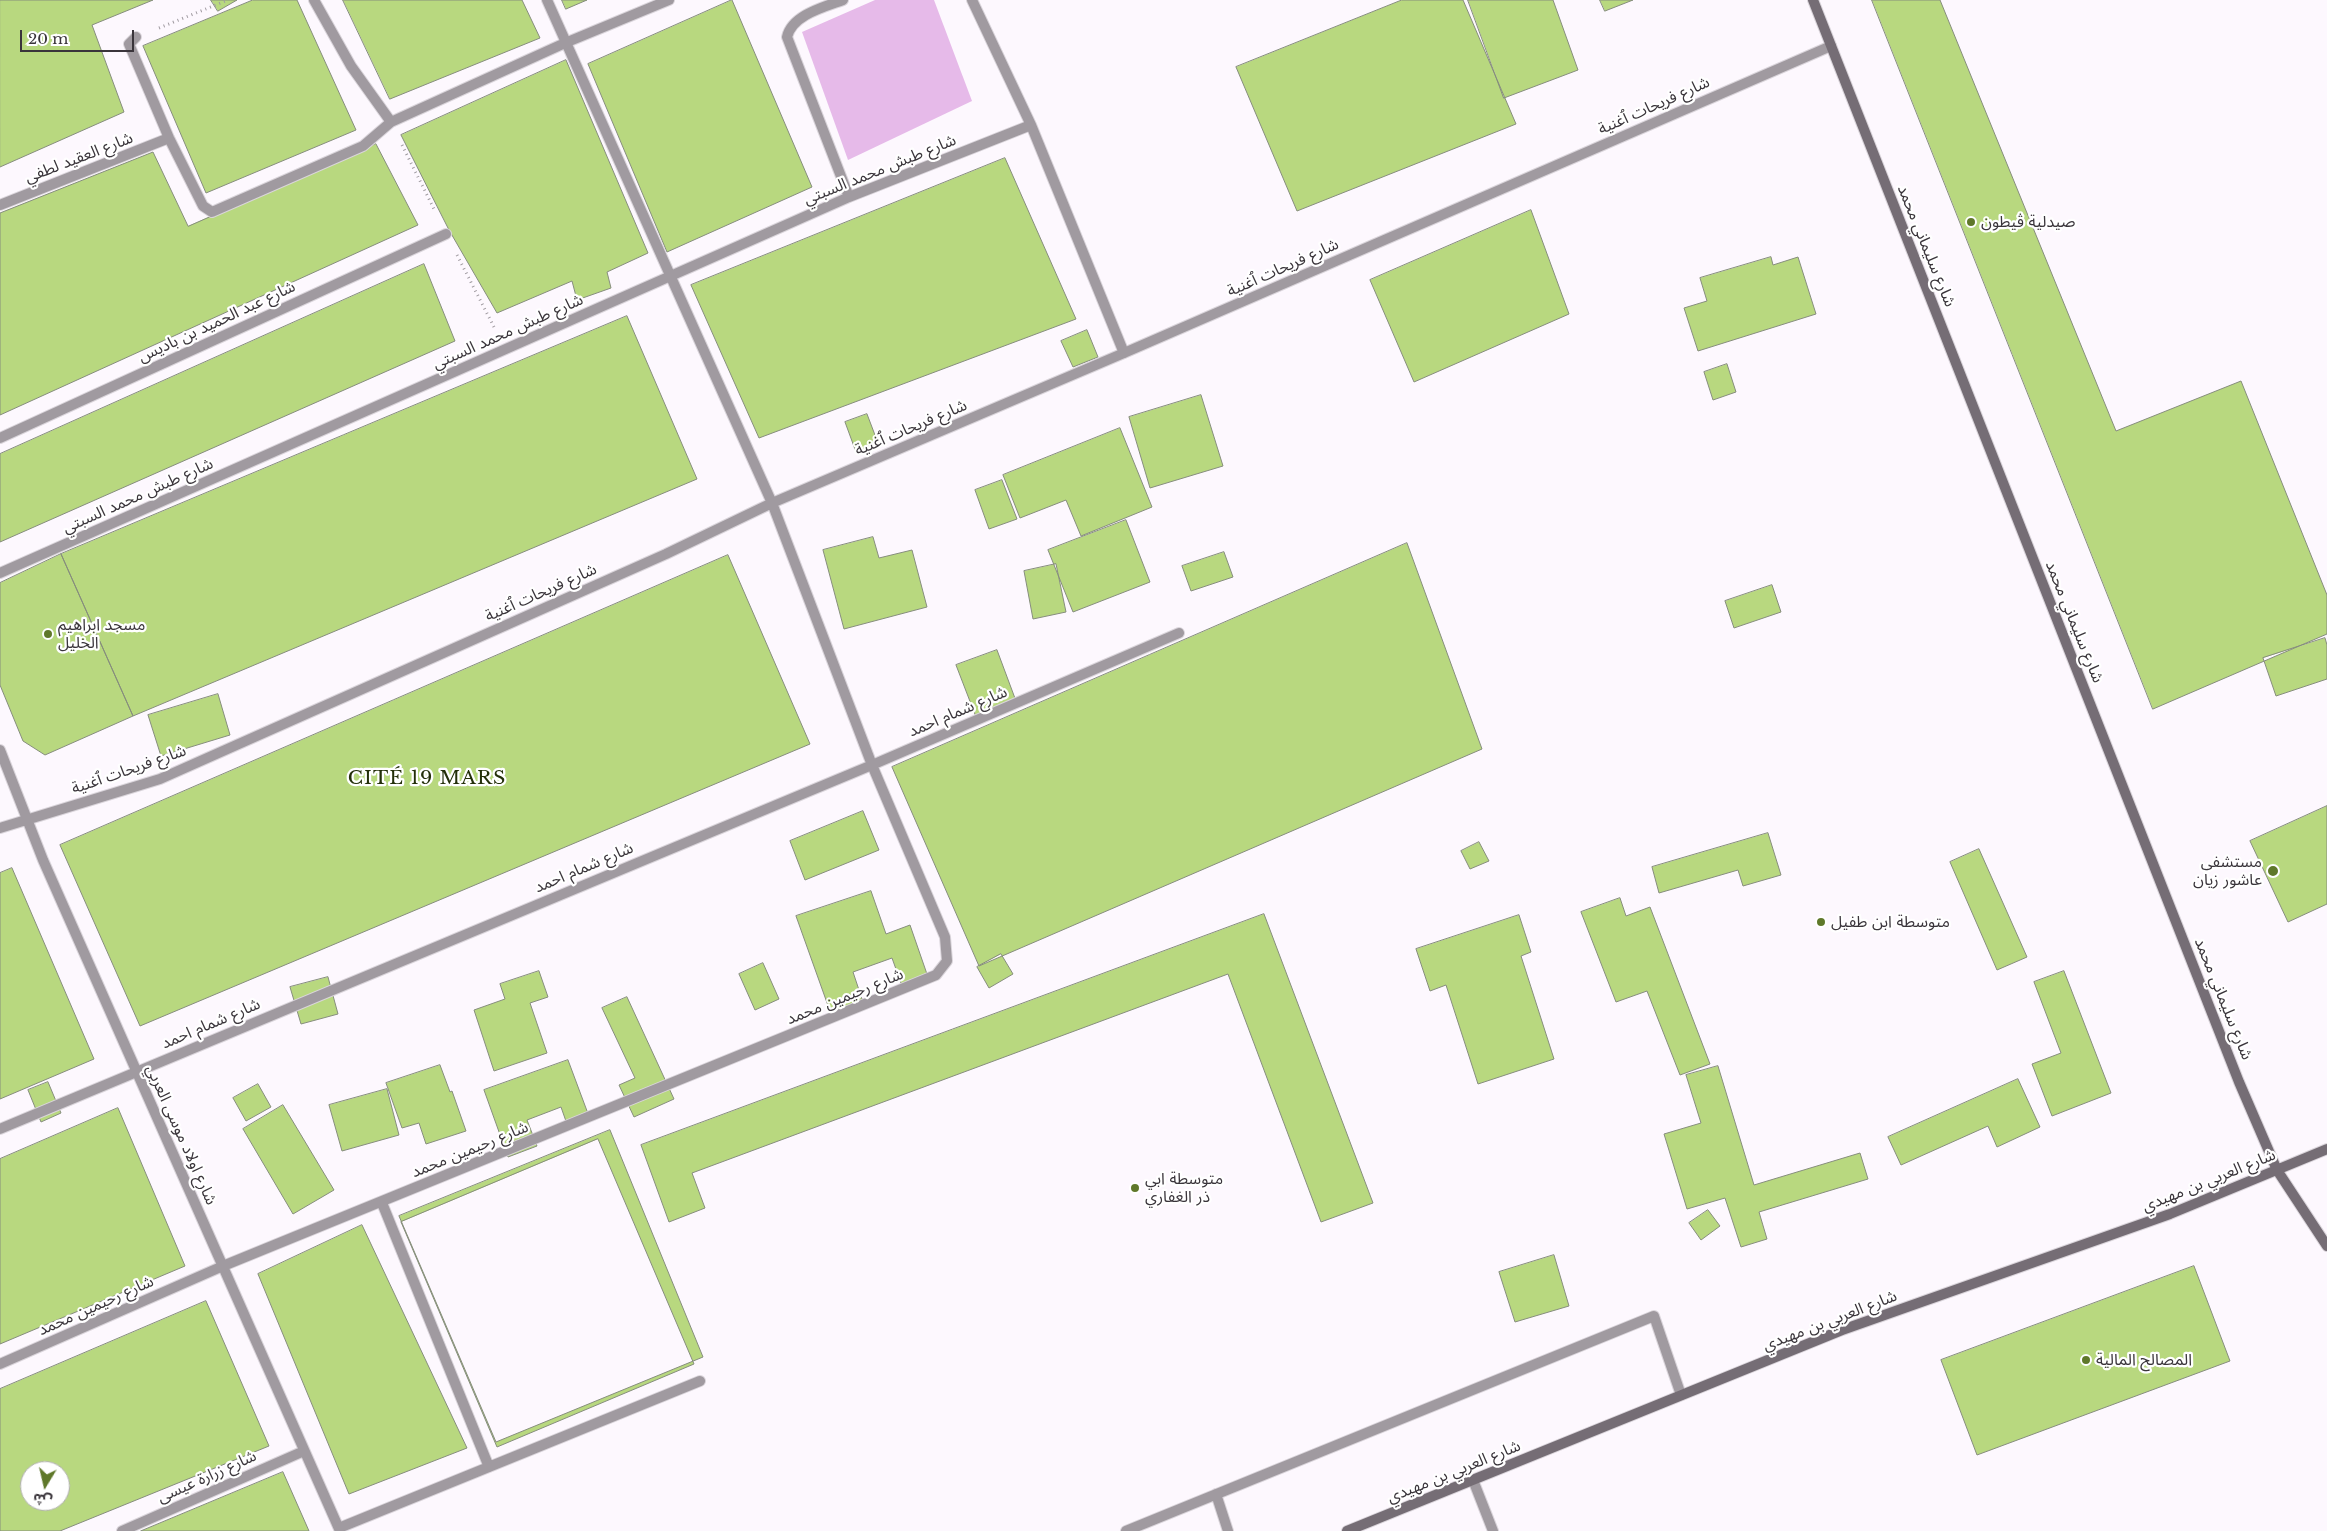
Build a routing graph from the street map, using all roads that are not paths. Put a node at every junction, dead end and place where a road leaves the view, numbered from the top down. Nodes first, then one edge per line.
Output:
1 (314, 0) edge
2 (547, 0) edge
3 (669, 0) edge
4 (843, 0) edge
5 (972, 0) edge
6 (1813, 0) edge
7 (817, 4) edge
8 (136, 37) road end
9 (565, 43) junction
10 (1831, 46) junction
11 (390, 122) junction
12 (1031, 125) junction
13 (169, 138) junction
14 (849, 197) junction
15 (0, 205) edge
16 (446, 234) dead end
17 (670, 278) junction
18 (1124, 354) junction
19 (0, 438) edge
20 (772, 503) junction
21 (0, 573) edge
22 (1179, 633) dead end
23 (0, 750) edge
24 (872, 765) junction
25 (27, 820) junction
26 (0, 828) edge
27 (136, 1071) junction
28 (0, 1129) edge
29 (2327, 1149) edge
30 (2277, 1170) junction
31 (382, 1203) junction
32 (2327, 1246) edge
33 (223, 1266) junction
34 (0, 1364) edge
35 (700, 1381) dead end
36 (1681, 1396) junction
37 (304, 1451) junction
38 (489, 1467) junction
39 (1472, 1480) junction
40 (1216, 1494) junction
41 (339, 1530) edge
42 (122, 1531) edge
43 (1126, 1531) edge
44 (1228, 1531) edge
45 (1347, 1531) edge
46 (1493, 1531) edge

1 - 11 street
2 - 9 street
3 - 9 street
4 - 7 street
5 - 12 street
6 - 10 street, شارع سليماني محمد
7 - 14 street
8 - 13 street
9 - 11 street
9 - 17 street
10 - 18 street, شارع فريحات ٱغنية
10 - 30 street, شارع سليماني محمد
11 - 13 street
12 - 14 street, شارع طبش محمد السبتي
12 - 18 street
13 - 15 street, شارع العقيد لطفي
14 - 17 street, شارع طبش محمد السبتي
16 - 19 street, شارع عبد الحميد بن باديس
17 - 20 street
17 - 21 street, شارع طبش محمد السبتي
18 - 20 street, شارع فريحات ٱغنية
20 - 24 street
20 - 25 street, شارع فريحات ٱغنية
22 - 24 street, شارع شمام احمد
23 - 25 street, شارع اولاد موسى العربي
24 - 27 street, شارع شمام احمد
24 - 31 street, شارع رحيمين محمد
25 - 26 street, شارع فريحات ٱغنية
25 - 27 street, شارع اولاد موسى العربي
27 - 28 street, شارع شمام احمد
27 - 33 street, شارع اولاد موسى العربي
29 - 30 street, شارع العربي بن مهيدي
30 - 32 street, شارع سليماني محمد
30 - 36 street, شارع العربي بن مهيدي
31 - 33 street, شارع رحيمين محمد
31 - 38 street
33 - 34 street, شارع رحيمين محمد
33 - 37 street, شارع اولاد موسى العربي
35 - 38 street
36 - 39 street, شارع العربي بن مهيدي
36 - 40 street
37 - 41 street, شارع اولاد موسى العربي
37 - 42 street, شارع زرارة عيسى
38 - 41 street
39 - 45 street, شارع العربي بن مهيدي
39 - 46 street
40 - 43 street
40 - 44 street

